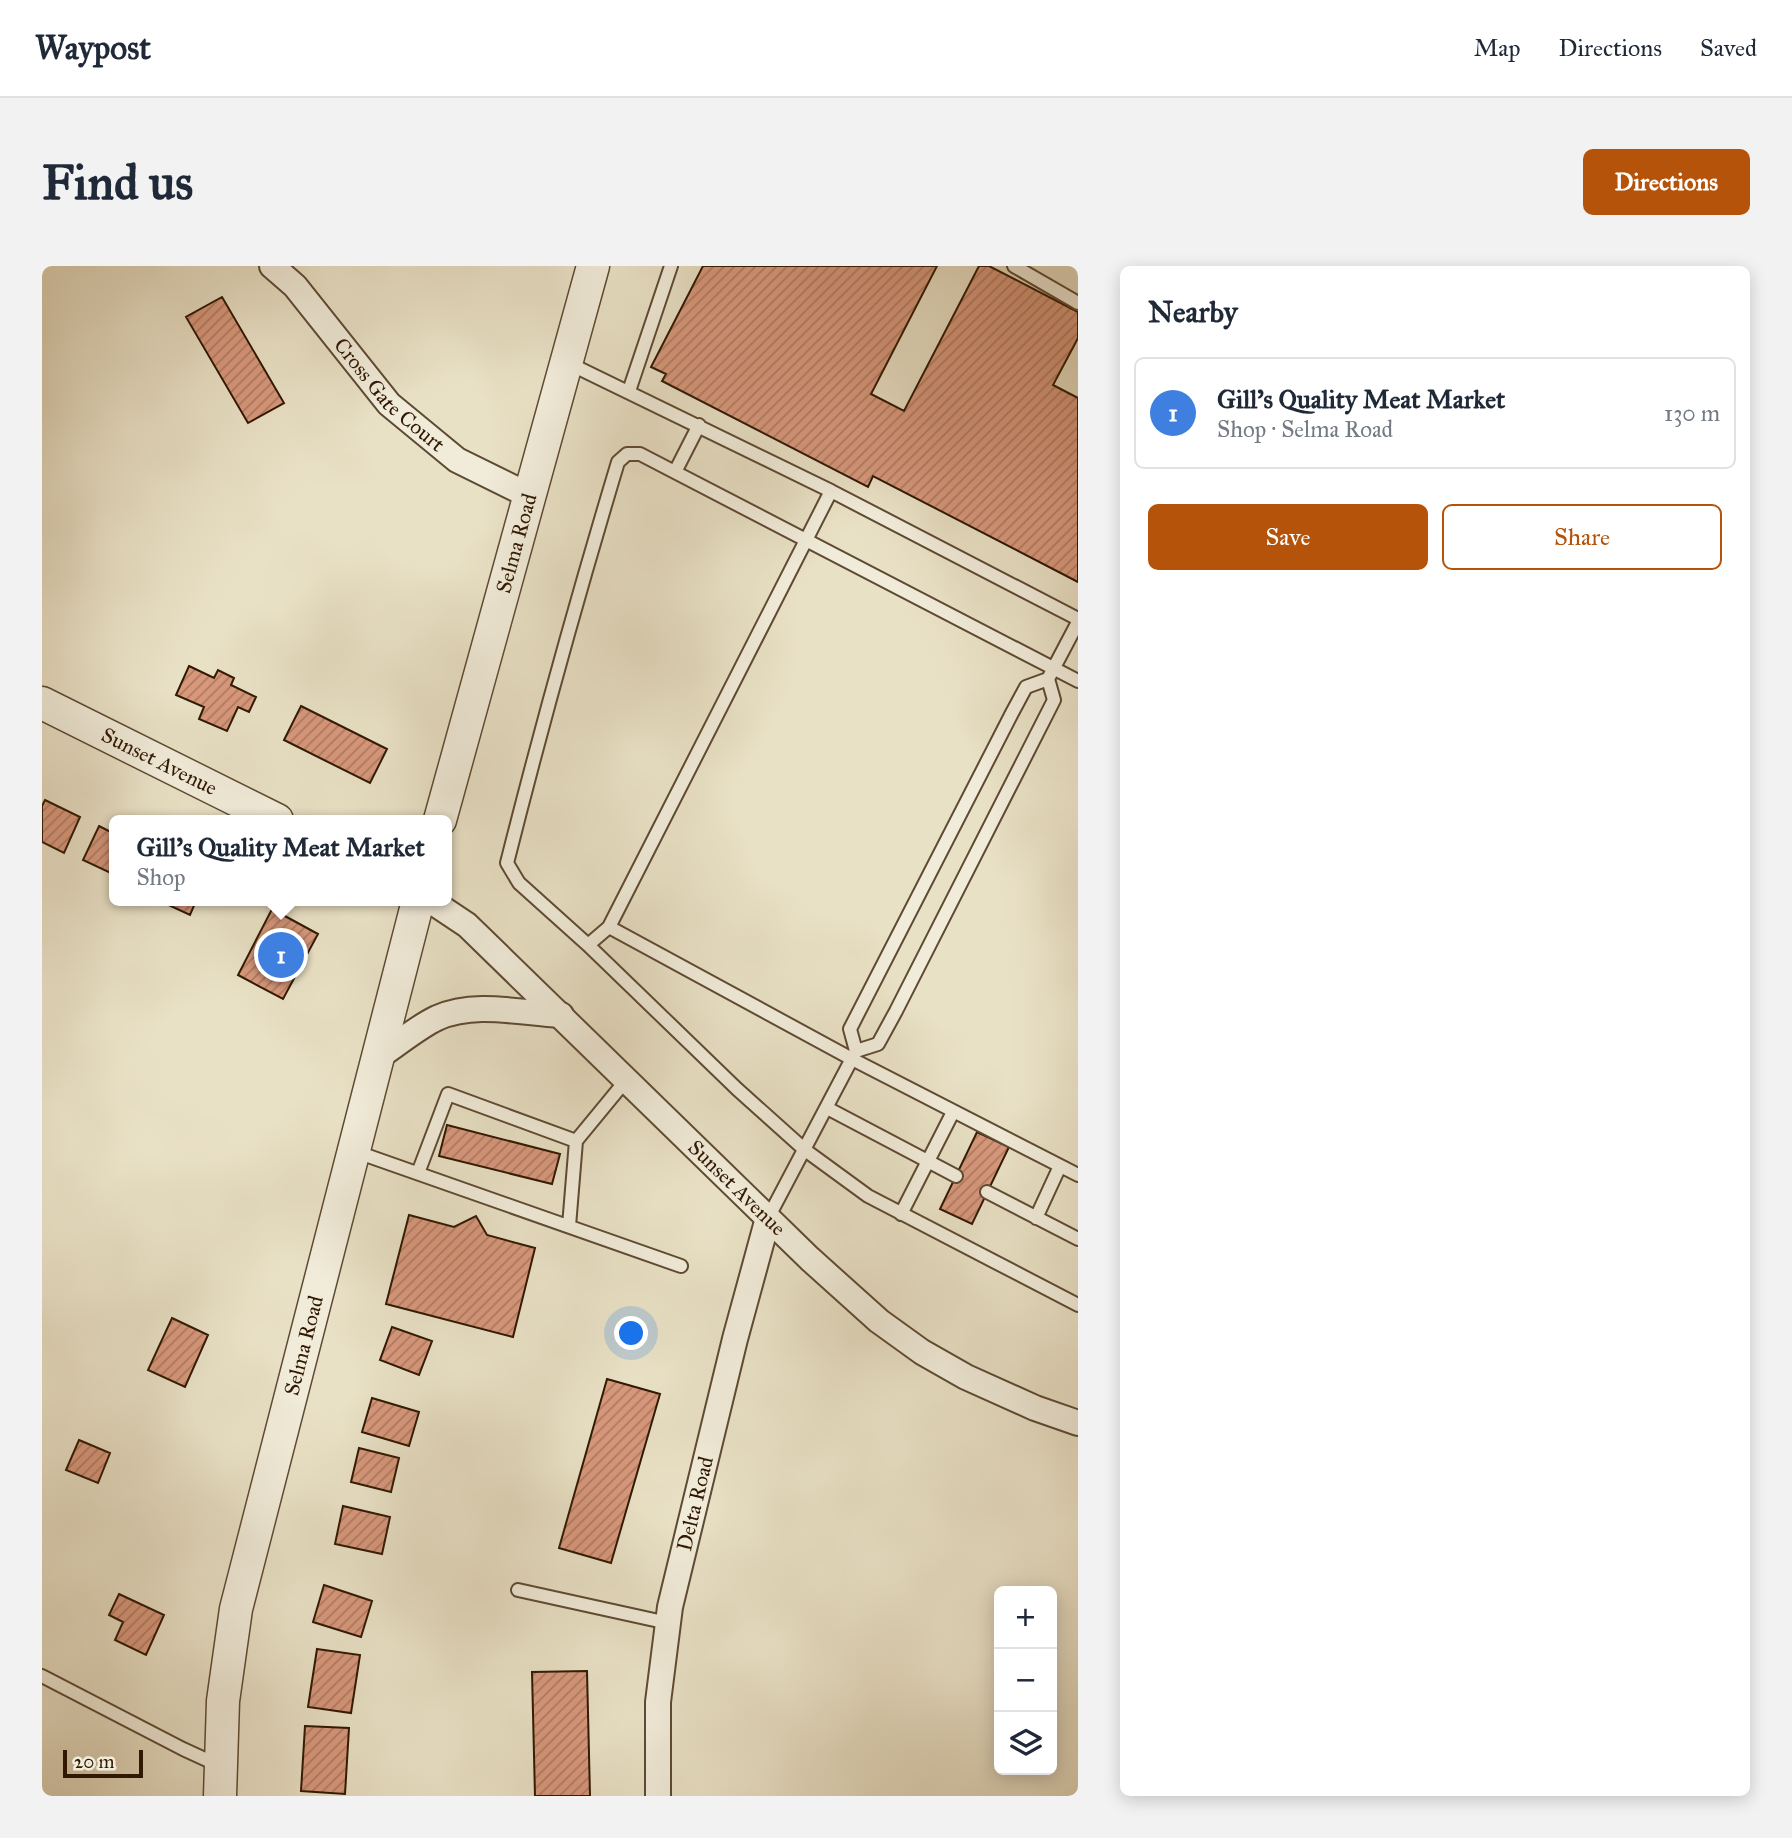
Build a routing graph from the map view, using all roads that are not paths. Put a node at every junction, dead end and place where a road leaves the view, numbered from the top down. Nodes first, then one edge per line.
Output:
1 (272, 266) edge
2 (593, 266) edge
3 (671, 266) edge
4 (1014, 266) edge
5 (1078, 303) edge
6 (566, 362) junction
7 (629, 391) junction
8 (699, 425) junction
9 (675, 472) junction
10 (831, 491) junction
11 (530, 496) junction
12 (806, 540) junction
13 (1078, 620) edge
14 (1051, 673) junction
15 (1078, 681) edge
16 (42, 703) edge
17 (267, 815) edge
18 (441, 815) edge
19 (417, 906) edge
20 (438, 906) edge
21 (609, 926) junction
22 (588, 945) junction
23 (561, 1014) junction
24 (854, 1055) junction
25 (378, 1057) junction
26 (627, 1079) junction
27 (827, 1108) junction
28 (953, 1112) junction
29 (576, 1141) junction
30 (354, 1150) junction
31 (805, 1150) junction
32 (928, 1161) junction
33 (1059, 1166) junction
34 (418, 1174) junction
35 (1078, 1175) edge
36 (956, 1177) dead end
37 (988, 1192) dead end
38 (901, 1214) junction
39 (1037, 1217) junction
40 (768, 1218) junction
41 (569, 1226) junction
42 (1078, 1239) edge
43 (681, 1266) dead end
44 (1078, 1306) edge
45 (1078, 1423) edge
46 (518, 1590) dead end
47 (668, 1623) junction
48 (42, 1676) edge
49 (220, 1781) edge
50 (658, 1796) edge

1 - 11 street, Cross Gate Court
2 - 6 street, Selma Road
3 - 7 lane
4 - 5 lane
6 - 7 lane
6 - 11 street, Selma Road
7 - 8 lane
8 - 9 lane
8 - 10 lane
9 - 12 lane
9 - 22 lane
10 - 12 lane
10 - 13 lane
11 - 18 street, Selma Road
12 - 14 lane
12 - 21 lane
13 - 14 lane
14 - 15 lane
14 - 24 lane
14 - 24 lane
16 - 17 street, Sunset Avenue
19 - 25 street, Selma Road
20 - 23 street, Sunset Avenue
21 - 22 lane
21 - 24 lane
22 - 31 lane
23 - 25 street
23 - 26 street, Sunset Avenue
24 - 27 lane
24 - 28 lane
25 - 30 street, Selma Road
26 - 29 lane
26 - 40 street, Sunset Avenue
27 - 31 lane
27 - 32 lane
28 - 32 lane
28 - 33 lane
29 - 34 lane
29 - 41 lane
30 - 34 lane
30 - 49 street, Selma Road
31 - 38 lane
31 - 40 lane
32 - 36 lane
32 - 38 lane
33 - 35 lane
33 - 39 lane
34 - 41 lane
37 - 39 lane
38 - 44 lane
39 - 42 lane
40 - 45 street, Sunset Avenue
40 - 47 street, Delta Road
41 - 43 lane
46 - 47 lane
47 - 50 street, Delta Road
48 - 49 lane

